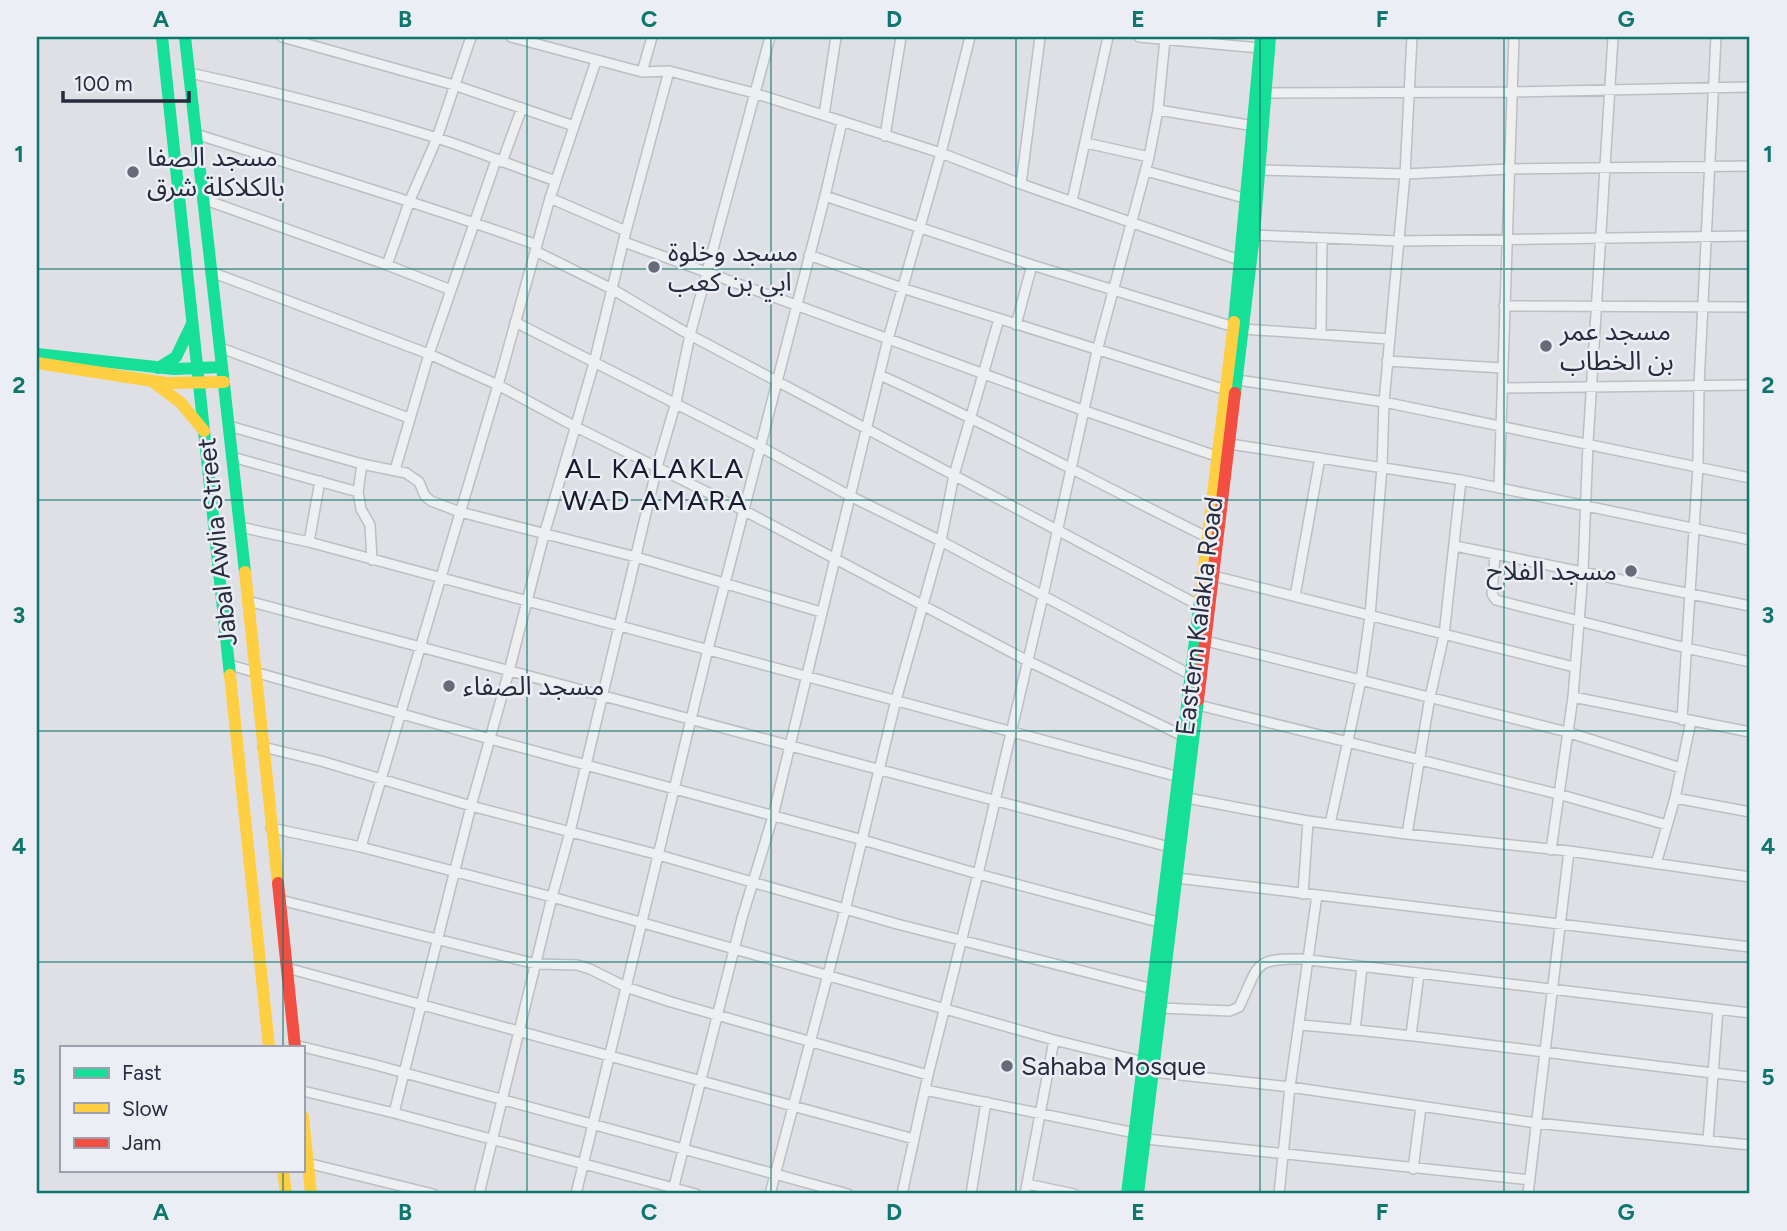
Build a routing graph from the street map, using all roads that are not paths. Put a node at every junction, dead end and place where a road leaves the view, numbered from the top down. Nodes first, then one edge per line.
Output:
1 (162, 37) edge
2 (185, 37) edge
3 (282, 37) edge
4 (471, 37) edge
5 (511, 37) edge
6 (652, 37) edge
7 (836, 37) edge
8 (901, 37) edge
9 (970, 37) edge
10 (1040, 37) edge
11 (1108, 37) edge
12 (1139, 37) edge
13 (1270, 37) edge
14 (1412, 37) edge
15 (1514, 37) edge
16 (1613, 37) edge
17 (1716, 37) edge
18 (767, 38) edge
19 (1166, 38) junction
20 (1177, 38) edge
21 (1260, 42) edge
22 (596, 61) junction
23 (669, 71) junction
24 (642, 72) junction
25 (190, 73) junction
26 (454, 85) junction
27 (1714, 86) junction
28 (1750, 87) edge
29 (1609, 89) junction
30 (1409, 92) junction
31 (1512, 92) junction
32 (754, 93) junction
33 (1266, 93) junction
34 (522, 108) junction
35 (1158, 110) junction
36 (824, 115) junction
37 (842, 122) junction
38 (573, 126) junction
39 (1254, 126) junction
40 (196, 134) junction
41 (885, 136) junction
42 (438, 138) junction
43 (1086, 143) junction
44 (941, 153) junction
45 (1149, 157) junction
46 (499, 161) junction
47 (1710, 166) junction
48 (1750, 166) edge
49 (1508, 169) junction
50 (1604, 169) junction
51 (1259, 170) junction
52 (1146, 171) junction
53 (1405, 174) junction
54 (555, 181) junction
55 (1021, 184) junction
56 (825, 196) junction
57 (550, 198) junction
58 (203, 199) junction
59 (1248, 199) junction
60 (410, 200) junction
61 (1073, 201) junction
62 (1131, 220) junction
63 (475, 223) junction
64 (919, 228) junction
65 (626, 231) junction
66 (1254, 235) junction
67 (1705, 235) junction
68 (1750, 236) edge
69 (1322, 238) junction
70 (1601, 238) junction
71 (1508, 239) junction
72 (1398, 241) junction
73 (624, 242) junction
74 (536, 248) junction
75 (809, 255) junction
76 (1242, 261) junction
77 (387, 265) junction
78 (1032, 265) junction
79 (211, 272) junction
80 (707, 273) junction
81 (902, 288) junction
82 (612, 289) junction
83 (452, 290) junction
84 (1114, 290) junction
85 (796, 306) junction
86 (1504, 306) junction
87 (1597, 307) junction
88 (1703, 307) junction
89 (1750, 307) edge
90 (194, 320) junction
91 (999, 320) junction
92 (515, 322) junction
93 (1016, 325) junction
94 (1238, 328) junction
95 (1321, 333) junction
96 (690, 335) junction
97 (888, 339) junction
98 (1389, 339) junction
99 (221, 348) junction
100 (1097, 351) junction
101 (37, 354) edge
102 (429, 354) junction
103 (56, 361) junction
104 (1387, 361) junction
105 (37, 363) edge
106 (594, 363) junction
107 (222, 367) junction
108 (158, 368) junction
109 (198, 368) junction
110 (1502, 368) junction
111 (982, 373) junction
112 (880, 375) junction
113 (777, 380) junction
114 (1238, 380) junction
115 (152, 381) junction
116 (224, 383) junction
117 (200, 384) junction
118 (1750, 384) edge
119 (1699, 385) junction
120 (498, 386) junction
121 (1592, 386) junction
122 (1502, 388) junction
123 (1226, 390) junction
124 (676, 402) junction
125 (1384, 402) junction
126 (1084, 411) junction
127 (970, 416) junction
128 (409, 418) junction
129 (229, 426) junction
130 (576, 427) junction
131 (1500, 428) junction
132 (868, 429) junction
133 (205, 432) junction
134 (1588, 443) junction
135 (1230, 444) junction
136 (761, 447) junction
137 (232, 457) junction
138 (1219, 457) junction
139 (1320, 458) junction
140 (362, 464) junction
141 (1698, 466) junction
142 (657, 467) junction
143 (1382, 467) junction
144 (1070, 469) junction
145 (395, 470) junction
146 (954, 475) junction
147 (1750, 478) edge
148 (1461, 480) junction
149 (320, 481) junction
150 (1499, 488) junction
151 (358, 492) junction
152 (850, 496) junction
153 (1585, 506) junction
154 (745, 511) junction
155 (460, 512) junction
156 (240, 527) junction
157 (1694, 530) junction
158 (1057, 531) junction
159 (544, 535) junction
160 (1209, 538) junction
161 (1750, 540) edge
162 (941, 541) junction
163 (309, 542) junction
164 (1455, 546) junction
165 (1495, 555) junction
166 (636, 557) junction
167 (372, 560) junction
168 (833, 560) junction
169 (1583, 572) junction
170 (1214, 576) junction
171 (440, 578) junction
172 (725, 584) junction
173 (1690, 595) junction
174 (1043, 596) junction
175 (1295, 596) junction
176 (527, 600) junction
177 (248, 601) junction
178 (922, 605) junction
179 (1200, 606) junction
180 (1750, 606) edge
181 (821, 612) junction
182 (1370, 616) junction
183 (1578, 621) junction
184 (620, 626) junction
185 (1444, 635) junction
186 (1206, 641) junction
187 (421, 648) junction
188 (1686, 648) junction
189 (708, 649) junction
190 (1026, 660) junction
191 (1750, 662) edge
192 (230, 665) junction
193 (1574, 667) junction
194 (509, 671) junction
195 (255, 672) junction
196 (805, 675) junction
197 (1191, 675) junction
198 (1361, 680) junction
199 (602, 695) junction
200 (1430, 697) junction
201 (1573, 697) junction
202 (897, 700) junction
203 (1198, 705) junction
204 (402, 713) junction
205 (692, 718) junction
206 (1686, 720) junction
207 (1011, 730) junction
208 (1567, 732) junction
209 (1750, 732) edge
210 (1184, 736) junction
211 (490, 739) junction
212 (1346, 742) junction
213 (788, 745) junction
214 (263, 747) junction
215 (1419, 759) junction
216 (587, 764) junction
217 (1681, 768) junction
218 (879, 769) junction
219 (1179, 777) junction
220 (380, 778) junction
221 (675, 789) junction
222 (1558, 794) junction
223 (1187, 798) junction
224 (1675, 798) junction
225 (994, 800) junction
226 (471, 806) junction
227 (1750, 812) edge
228 (773, 816) junction
229 (1308, 821) junction
230 (1330, 824) junction
231 (1668, 825) junction
232 (271, 828) junction
233 (570, 832) junction
234 (1406, 834) junction
235 (863, 840) junction
236 (360, 847) junction
237 (1176, 849) junction
238 (1551, 850) junction
239 (1569, 852) junction
240 (659, 855) junction
241 (1656, 864) junction
242 (455, 873) junction
243 (978, 874) junction
244 (1750, 877) edge
245 (1177, 878) junction
246 (277, 883) junction
247 (752, 883) junction
248 (251, 884) junction
249 (1303, 894) junction
250 (1317, 895) junction
251 (552, 897) junction
252 (279, 900) junction
253 (845, 910) junction
254 (642, 922) junction
255 (1161, 923) junction
256 (1561, 924) junction
257 (438, 940) junction
258 (960, 940) junction
259 (1750, 947) edge
260 (735, 948) junction
261 (1309, 960) junction
262 (536, 964) junction
263 (1362, 967) junction
264 (287, 968) junction
265 (1419, 974) junction
266 (827, 975) junction
267 (626, 987) junction
268 (1153, 989) junction
269 (1553, 989) junction
270 (421, 1005) junction
271 (944, 1008) junction
272 (1161, 1008) junction
273 (1718, 1009) junction
274 (1750, 1013) edge
275 (717, 1016) junction
276 (1300, 1026) junction
277 (1354, 1030) junction
278 (520, 1032) junction
279 (1411, 1035) junction
280 (1054, 1040) junction
281 (810, 1041) junction
282 (269, 1046) edge
283 (295, 1046) edge
284 (304, 1048) edge
285 (1544, 1054) junction
286 (609, 1056) junction
287 (1144, 1062) junction
288 (1153, 1072) junction
289 (404, 1073) junction
290 (1714, 1073) junction
291 (928, 1074) junction
292 (1750, 1077) edge
293 (701, 1082) junction
294 (1290, 1087) junction
295 (925, 1090) junction
296 (304, 1091) edge
297 (504, 1100) junction
298 (986, 1102) junction
299 (1421, 1107) junction
300 (792, 1108) junction
301 (394, 1113) junction
302 (1040, 1114) junction
303 (1536, 1123) junction
304 (593, 1124) junction
305 (304, 1129) edge
306 (1140, 1136) junction
307 (493, 1139) junction
308 (914, 1139) junction
309 (1708, 1141) junction
310 (1750, 1145) edge
311 (684, 1148) junction
312 (1283, 1155) junction
313 (307, 1163) junction
314 (584, 1164) junction
315 (1413, 1169) junction
316 (283, 1172) edge
317 (775, 1174) junction
318 (1530, 1180) junction
319 (1026, 1189) edge
320 (673, 1191) edge
321 (286, 1194) edge
322 (311, 1194) edge
323 (433, 1194) edge
324 (479, 1194) edge
325 (576, 1194) edge
326 (696, 1194) edge
327 (770, 1194) edge
328 (848, 1194) edge
329 (902, 1194) edge
330 (971, 1194) edge
331 (1074, 1194) edge
332 (1127, 1194) edge
333 (1138, 1194) edge
334 (1279, 1194) edge
335 (1528, 1194) edge

1 - 90 main road, Jabal Awlia Street
2 - 25 main road
3 - 26 street
4 - 26 street
5 - 22 street
6 - 24 street
7 - 36 street
8 - 41 street
9 - 44 street
10 - 55 street
11 - 43 street
12 - 19 street
13 - 33 main road, Eastern Kalakla Road
14 - 30 street
15 - 31 street
16 - 29 street
17 - 27 street
18 - 32 street
19 - 20 street
19 - 35 street
20 - 21 street
21 - 39 main road, Eastern Kalakla Road
22 - 24 street
22 - 38 street
23 - 24 street
23 - 32 street
23 - 65 street
25 - 40 main road
25 - 42 street
26 - 34 street
26 - 42 street
27 - 28 street
27 - 29 street
27 - 47 street
29 - 31 street
29 - 50 street
30 - 31 street
30 - 33 street
30 - 53 street
31 - 49 street
32 - 36 street
32 - 80 street
33 - 51 main road, Eastern Kalakla Road
34 - 38 street
34 - 46 street
35 - 39 street
35 - 45 street
36 - 37 street
37 - 41 street
37 - 56 street
38 - 54 street
39 - 59 main road, Eastern Kalakla Road
40 - 58 main road
40 - 60 street
41 - 44 street
42 - 46 street
42 - 60 street
43 - 45 street
43 - 61 street
44 - 55 street
44 - 64 street
45 - 52 street
46 - 54 street
46 - 63 street
47 - 48 street
47 - 50 street
47 - 67 street
49 - 50 street
49 - 53 street
49 - 71 street
50 - 70 street
51 - 53 street
51 - 66 main road, Eastern Kalakla Road
52 - 59 street
52 - 62 street
53 - 72 street
54 - 57 street
55 - 61 street
56 - 64 street
56 - 75 street
57 - 65 street
57 - 74 street
58 - 77 street
58 - 79 main road
59 - 76 main road, Eastern Kalakla Road
60 - 63 street
60 - 77 street
61 - 62 street
62 - 76 street
62 - 84 street
63 - 74 street
63 - 83 street
64 - 78 street
64 - 81 street
65 - 73 street
66 - 69 street
66 - 94 main road, Eastern Kalakla Road
67 - 68 street
67 - 70 street
67 - 88 street
69 - 72 street
69 - 95 street
70 - 71 street
70 - 87 street
71 - 72 street
71 - 86 street
72 - 98 street
73 - 80 street
73 - 82 street
74 - 82 street
74 - 92 street
75 - 81 street
75 - 85 street
76 - 94 main road, Eastern Kalakla Road
77 - 83 street
78 - 84 street
78 - 93 street
79 - 99 main road
79 - 102 street
80 - 85 street
80 - 96 street
81 - 91 street
81 - 97 street
82 - 96 street
82 - 106 street
83 - 102 street
84 - 94 street
84 - 100 street
85 - 97 street
85 - 113 street
86 - 87 street
86 - 110 street
87 - 88 street
87 - 121 street
88 - 89 street
88 - 119 street
90 - 108 main road
90 - 109 main road, Jabal Awlia Street
91 - 93 street
91 - 111 street
92 - 106 street
92 - 120 street
93 - 100 street
94 - 95 street
94 - 114 main road, Eastern Kalakla Road
94 - 123 main road, Eastern Kalakla Road
95 - 98 street
96 - 113 street
96 - 124 street
97 - 111 street
97 - 112 street
98 - 104 street
99 - 107 main road, Jabal Awlia Street
99 - 128 street
100 - 123 street
100 - 126 street
101 - 103 main road
102 - 120 street
102 - 128 street
103 - 105 main road
103 - 108 main road
103 - 115 main road
104 - 110 street
104 - 125 street
106 - 124 street
106 - 130 street
107 - 109 main road
107 - 116 main road, Jabal Awlia Street
108 - 109 main road
109 - 117 main road, Jabal Awlia Street
110 - 122 street
111 - 126 street
111 - 127 street
112 - 127 street
112 - 132 street
113 - 132 street
113 - 136 street
114 - 125 street
114 - 135 main road, Eastern Kalakla Road
115 - 117 main road
115 - 133 main road
116 - 117 main road
116 - 129 main road, Jabal Awlia Street
117 - 133 main road, Jabal Awlia Street
118 - 119 street
119 - 121 street
119 - 141 street
120 - 130 street
120 - 155 street
121 - 122 street
121 - 134 street
122 - 131 street
123 - 138 main road, Eastern Kalakla Road
124 - 136 street
124 - 142 street
125 - 131 street
125 - 143 street
126 - 138 street
126 - 144 street
127 - 144 street
127 - 146 street
128 - 145 street
129 - 137 main road, Jabal Awlia Street
129 - 140 street
130 - 142 street
130 - 159 street
131 - 134 street
131 - 150 street
132 - 146 street
132 - 152 street
133 - 192 main road, Jabal Awlia Street
134 - 141 street
134 - 153 street
135 - 139 street
135 - 170 main road, Eastern Kalakla Road
136 - 152 street
136 - 154 street
137 - 149 street
137 - 156 main road, Jabal Awlia Street
138 - 160 main road, Eastern Kalakla Road
139 - 143 street
139 - 175 street
140 - 145 street
140 - 151 street
141 - 147 street
141 - 157 street
142 - 154 street
142 - 166 street
143 - 148 street
143 - 182 street
144 - 158 street
144 - 160 street
145 - 155 street
146 - 158 street
146 - 162 street
148 - 150 street
148 - 164 street
149 - 151 street
149 - 163 street
150 - 153 street
151 - 167 street
152 - 162 street
152 - 168 street
153 - 157 street
153 - 169 street
154 - 168 street
154 - 172 street
155 - 159 street
155 - 171 street
156 - 163 street
156 - 177 main road, Jabal Awlia Street
157 - 161 street
157 - 173 street
158 - 174 street
158 - 179 street
159 - 166 street
159 - 176 street
160 - 179 main road, Eastern Kalakla Road
162 - 174 street
162 - 178 street
163 - 167 street
164 - 165 street
164 - 185 street
165 - 169 street
165 - 183 street
166 - 172 street
166 - 184 street
167 - 171 street
168 - 178 street
168 - 181 street
169 - 173 street
169 - 183 street
170 - 175 street
170 - 186 main road, Eastern Kalakla Road
171 - 176 street
171 - 187 street
172 - 181 street
172 - 189 street
173 - 180 street
173 - 188 street
174 - 190 street
174 - 197 street
175 - 182 street
176 - 184 street
176 - 194 street
177 - 187 street
177 - 195 main road, Jabal Awlia Street
178 - 190 street
178 - 202 street
179 - 197 main road, Eastern Kalakla Road
181 - 196 street
182 - 185 street
182 - 198 street
183 - 188 street
183 - 193 street
184 - 189 street
184 - 199 street
185 - 193 street
185 - 200 street
186 - 198 street
186 - 203 main road, Eastern Kalakla Road
187 - 194 street
187 - 204 street
188 - 191 street
188 - 206 street
189 - 196 street
189 - 205 street
190 - 207 street
190 - 210 street
192 - 195 street
192 - 248 main road, Jabal Awlia Street
193 - 201 street
194 - 199 street
194 - 211 street
195 - 204 street
195 - 214 main road, Jabal Awlia Street
196 - 202 street
196 - 213 street
197 - 210 main road, Eastern Kalakla Road
198 - 200 street
198 - 212 street
199 - 205 street
199 - 216 street
200 - 208 street
200 - 215 street
201 - 206 street
201 - 208 street
202 - 207 street
202 - 218 street
203 - 212 street
203 - 223 main road, Eastern Kalakla Road
204 - 211 street
204 - 220 street
205 - 213 street
205 - 221 street
206 - 209 street
206 - 217 street
207 - 219 street
207 - 225 street
208 - 217 street
208 - 222 street
210 - 219 main road, Eastern Kalakla Road
211 - 216 street
211 - 226 street
212 - 215 street
212 - 230 street
213 - 218 street
213 - 228 street
214 - 220 street
214 - 232 main road, Jabal Awlia Street
215 - 222 street
215 - 234 street
216 - 221 street
216 - 233 street
217 - 224 street
218 - 225 street
218 - 235 street
219 - 237 main road, Eastern Kalakla Road
220 - 226 street
220 - 236 street
221 - 228 street
221 - 240 street
222 - 231 street
222 - 238 street
223 - 229 street
223 - 237 main road, Eastern Kalakla Road
224 - 227 street
224 - 231 street
225 - 237 street
225 - 243 street
226 - 233 street
226 - 242 street
228 - 235 street
228 - 247 street
229 - 230 street
229 - 249 street
230 - 234 street
231 - 241 street
232 - 236 street
232 - 246 main road, Jabal Awlia Street
233 - 240 street
233 - 251 street
234 - 238 street
235 - 243 street
235 - 253 street
236 - 242 street
237 - 245 main road, Eastern Kalakla Road
237 - 255 main road, Eastern Kalakla Road
238 - 239 street
239 - 241 street
239 - 256 street
240 - 247 street
240 - 254 street
241 - 244 street
242 - 251 street
242 - 257 street
243 - 255 street
243 - 258 street
245 - 249 street
245 - 272 main road, Eastern Kalakla Road
246 - 248 main road
246 - 252 main road, Jabal Awlia Street
247 - 253 street
247 - 260 street
248 - 282 main road, Jabal Awlia Street
249 - 250 street
250 - 256 street
250 - 261 street
251 - 254 street
251 - 262 street
252 - 257 street
252 - 264 main road, Jabal Awlia Street
253 - 258 street
253 - 266 street
254 - 260 street
254 - 267 street
255 - 268 main road, Eastern Kalakla Road
256 - 259 street
256 - 269 street
257 - 262 street
257 - 270 street
258 - 268 street
258 - 271 street
260 - 266 street
260 - 275 street
261 - 263 street
261 - 272 street
261 - 276 street
262 - 267 street
262 - 278 street
263 - 265 street
263 - 277 street
264 - 270 street
264 - 283 main road, Jabal Awlia Street
265 - 269 street
265 - 279 street
266 - 271 street
266 - 281 street
267 - 275 street
267 - 286 street
268 - 287 main road, Eastern Kalakla Road
269 - 273 street
269 - 285 street
270 - 278 street
270 - 289 street
271 - 280 street
271 - 291 street
272 - 288 main road, Eastern Kalakla Road
273 - 274 street
273 - 290 street
275 - 281 street
275 - 293 street
276 - 277 street
276 - 294 street
277 - 279 street
278 - 286 street
278 - 297 street
279 - 285 street
280 - 287 street
280 - 302 street
281 - 291 street
281 - 300 street
284 - 289 street
285 - 290 street
285 - 303 street
286 - 293 street
286 - 304 street
287 - 306 main road, Eastern Kalakla Road
288 - 294 street
288 - 306 main road, Eastern Kalakla Road
289 - 297 street
289 - 301 street
290 - 292 street
290 - 309 street
291 - 295 street
293 - 300 street
293 - 311 street
294 - 299 street
294 - 312 street
295 - 298 street
295 - 308 street
296 - 301 street
297 - 304 street
297 - 307 street
298 - 302 street
298 - 330 street
299 - 303 street
299 - 315 street
300 - 308 street
300 - 317 street
301 - 307 street
302 - 306 street
302 - 319 street
303 - 309 street
303 - 318 street
304 - 311 street
304 - 314 street
305 - 313 main road
306 - 312 street
306 - 332 main road, Eastern Kalakla Road
306 - 333 main road, Eastern Kalakla Road
307 - 314 street
307 - 324 street
308 - 329 street
309 - 310 street
311 - 317 street
311 - 320 street
312 - 315 street
312 - 334 street
313 - 322 main road
313 - 323 street
314 - 320 street
314 - 325 street
315 - 318 street
316 - 321 main road
317 - 327 street
317 - 328 street
318 - 335 street
319 - 331 street
320 - 326 street

